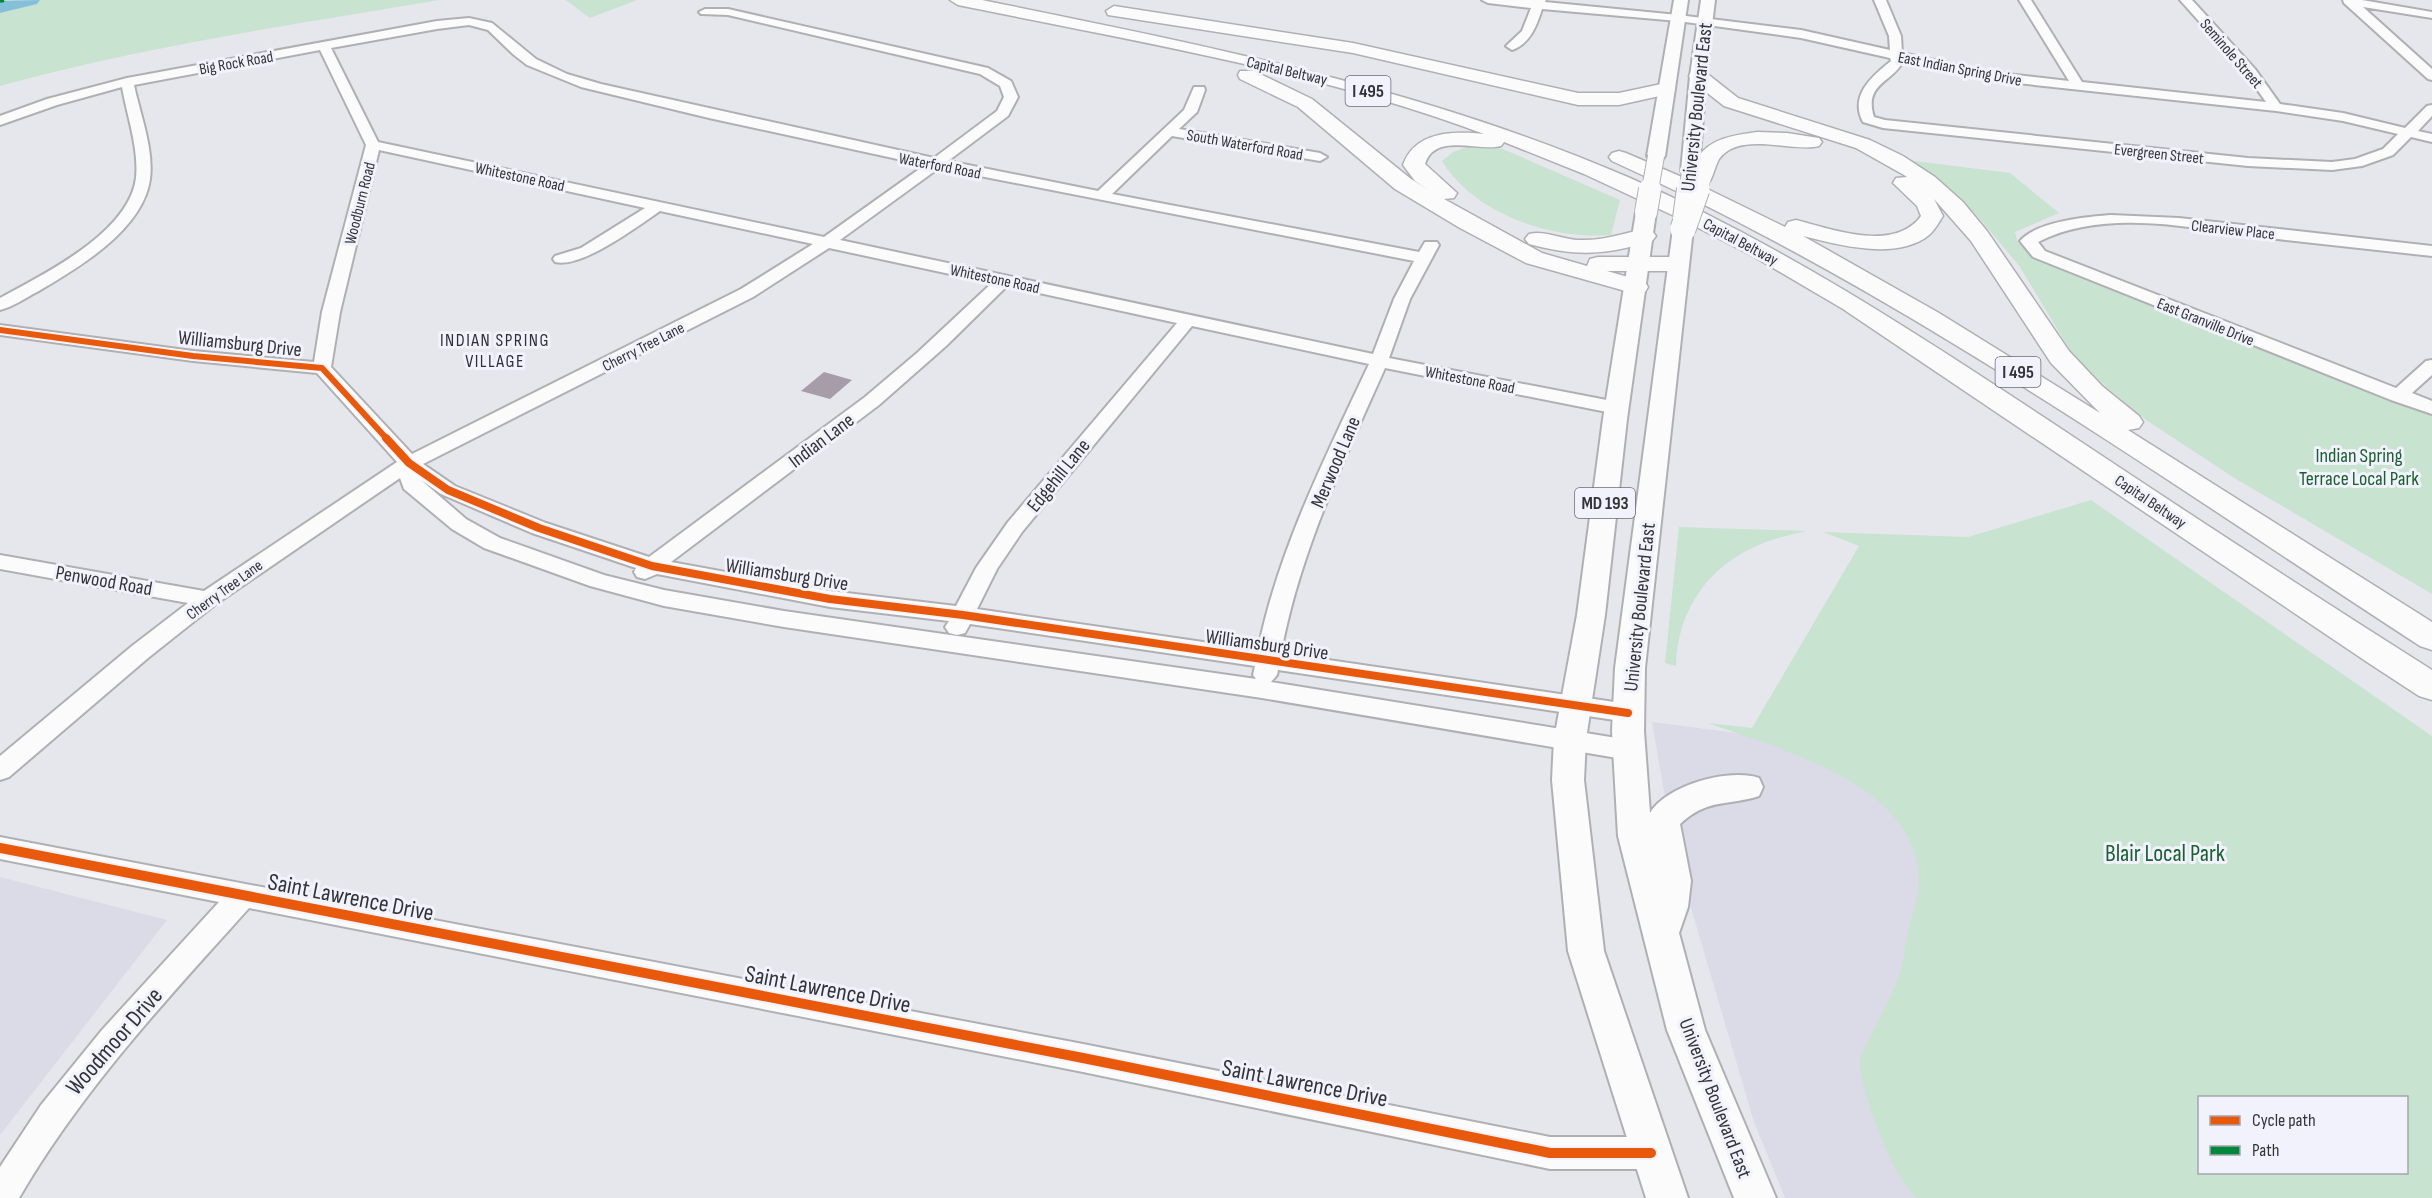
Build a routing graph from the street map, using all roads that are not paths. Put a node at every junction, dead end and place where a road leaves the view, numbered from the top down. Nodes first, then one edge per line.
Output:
1 (958, 0) edge
2 (1028, 0) edge
3 (1036, 0) edge
4 (1488, 0) edge
5 (1682, 0) edge
6 (1708, 0) edge
7 (1880, 0) edge
8 (2025, 0) edge
9 (2186, 0) edge
10 (2346, 1) edge
11 (1539, 2) edge
12 (1068, 5) dead end
13 (1101, 9) dead end
14 (705, 12) dead end
15 (2432, 15) edge
16 (1678, 18) junction
17 (1705, 21) junction
18 (476, 22) joint
19 (1084, 26) junction
20 (324, 46) junction
21 (1512, 46) dead end
22 (1897, 56) junction
23 (1342, 66) dead end
24 (1698, 75) junction
25 (2432, 76) edge
26 (127, 82) junction
27 (2079, 87) junction
28 (1666, 89) junction
29 (1199, 90) dead end
30 (2276, 106) junction
31 (2432, 109) edge
32 (0, 121) edge
33 (1170, 132) junction
34 (2409, 132) junction
35 (2432, 138) edge
36 (373, 145) junction
37 (1320, 157) dead end
38 (935, 165) junction
39 (1696, 173) junction
40 (1101, 196) junction
41 (1644, 201) junction
42 (658, 206) junction
43 (1683, 229) joint
44 (1644, 236) junction
45 (2035, 236) joint
46 (830, 242) junction
47 (1428, 251) joint
48 (2432, 251) edge
49 (561, 259) dead end
50 (1677, 264) junction
51 (1638, 277) junction
52 (1004, 280) junction
53 (0, 305) edge
54 (1188, 320) junction
55 (0, 330) edge
56 (1379, 361) junction
57 (2432, 364) edge
58 (322, 368) junction
59 (2398, 396) junction
60 (1617, 408) junction
61 (2432, 408) edge
62 (409, 463) junction
63 (0, 562) edge
64 (652, 566) junction
65 (627, 588) junction
66 (208, 599) junction
67 (963, 615) junction
68 (2432, 637) edge
69 (949, 644) junction
70 (1268, 661) junction
71 (2432, 687) edge
72 (1262, 689) junction
73 (1628, 713) junction
74 (1573, 722) junction
75 (1629, 750) junction
76 (0, 770) edge
77 (1747, 787) dead end
78 (0, 848) edge
79 (243, 896) junction
80 (1661, 932) junction
81 (1651, 1153) junction
82 (0, 1198) edge
83 (1667, 1198) edge
84 (1755, 1198) edge

1 - 19 highway, Capital Beltway / I 495
2 - 23 highway, Capital Beltway / I 495
3 - 12 highway
4 - 11 street, East Indian Spring Drive
5 - 16 main road, University Boulevard East / MD 193
6 - 17 main road, University Boulevard East
7 - 22 street
8 - 27 street
9 - 30 street, Seminole Street
10 - 15 street
10 - 25 street
11 - 16 street, East Indian Spring Drive
11 - 21 street
13 - 28 highway
14 - 38 street, Cherry Tree Lane
16 - 17 street, East Indian Spring Drive
16 - 28 main road, University Boulevard East / MD 193
17 - 22 street, East Indian Spring Drive
17 - 24 main road, University Boulevard East
18 - 20 street, Big Rock Road
18 - 38 street, Waterford Road
19 - 41 highway, Capital Beltway / I 495
19 - 51 highway
20 - 26 street, Big Rock Road
20 - 36 street, Woodburn Road
22 - 27 street, East Indian Spring Drive
22 - 34 street, Evergreen Street
24 - 39 main road, University Boulevard East
24 - 68 highway
26 - 32 street, Big Rock Road
26 - 53 street
27 - 30 street, East Indian Spring Drive
28 - 41 main road, University Boulevard East / MD 193, bridge
29 - 33 street
30 - 34 street, East Indian Spring Drive
31 - 34 street, Evergreen Street
33 - 37 street, South Waterford Road
33 - 40 street
34 - 35 street, East Indian Spring Drive
36 - 42 street, Whitestone Road
36 - 58 street, Woodburn Road
38 - 40 street, Waterford Road
38 - 46 street, Cherry Tree Lane
39 - 43 highway, bridge
39 - 68 highway, Capital Beltway / I 495
40 - 47 street, Waterford Road
41 - 44 main road, University Boulevard East / MD 193
41 - 44 highway
41 - 71 highway, Capital Beltway / I 495
42 - 46 street, Whitestone Road
42 - 49 street
43 - 50 main road, University Boulevard East / MD 193
44 - 51 main road, University Boulevard East / MD 193
45 - 48 street, Clearview Place
45 - 59 street, East Granville Drive
46 - 52 street, Whitestone Road
46 - 62 street, Cherry Tree Lane
47 - 56 street, Merwood Lane
50 - 51 highway
50 - 73 main road, University Boulevard East / MD 193
51 - 60 main road, University Boulevard East / MD 193
52 - 54 street, Whitestone Road
52 - 64 street, Indian Lane
54 - 56 street, Whitestone Road
54 - 67 street, Edgehill Lane
55 - 58 street, Williamsburg Drive
56 - 60 street, Whitestone Road
56 - 70 street, Merwood Lane
57 - 59 street
58 - 62 street, Williamsburg Drive
59 - 61 street
60 - 74 main road, University Boulevard East / MD 193
62 - 64 street, Williamsburg Drive
62 - 65 street, Williamsburg Drive
62 - 66 street, Cherry Tree Lane
63 - 66 street, Penwood Road
64 - 65 street, Indian Lane
64 - 67 street, Williamsburg Drive
65 - 69 street, Williamsburg Drive
66 - 76 street, Cherry Tree Lane
67 - 69 street, Edgehill Lane
67 - 70 street, Williamsburg Drive
69 - 72 street, Williamsburg Drive
70 - 72 street, Merwood Lane
70 - 74 street, Williamsburg Drive
72 - 74 street, Williamsburg Drive
73 - 74 street, Williamsburg Drive
73 - 75 main road, University Boulevard East / MD 193
74 - 75 street, Williamsburg Drive
74 - 81 main road, University Boulevard East / MD 193
75 - 80 main road, University Boulevard East / MD 193
77 - 80 main road
78 - 79 street, Saint Lawrence Drive
79 - 81 street, Saint Lawrence Drive
79 - 82 street, Woodmoor Drive
80 - 84 main road, University Boulevard East / MD 193
81 - 83 main road, University Boulevard East / MD 193

